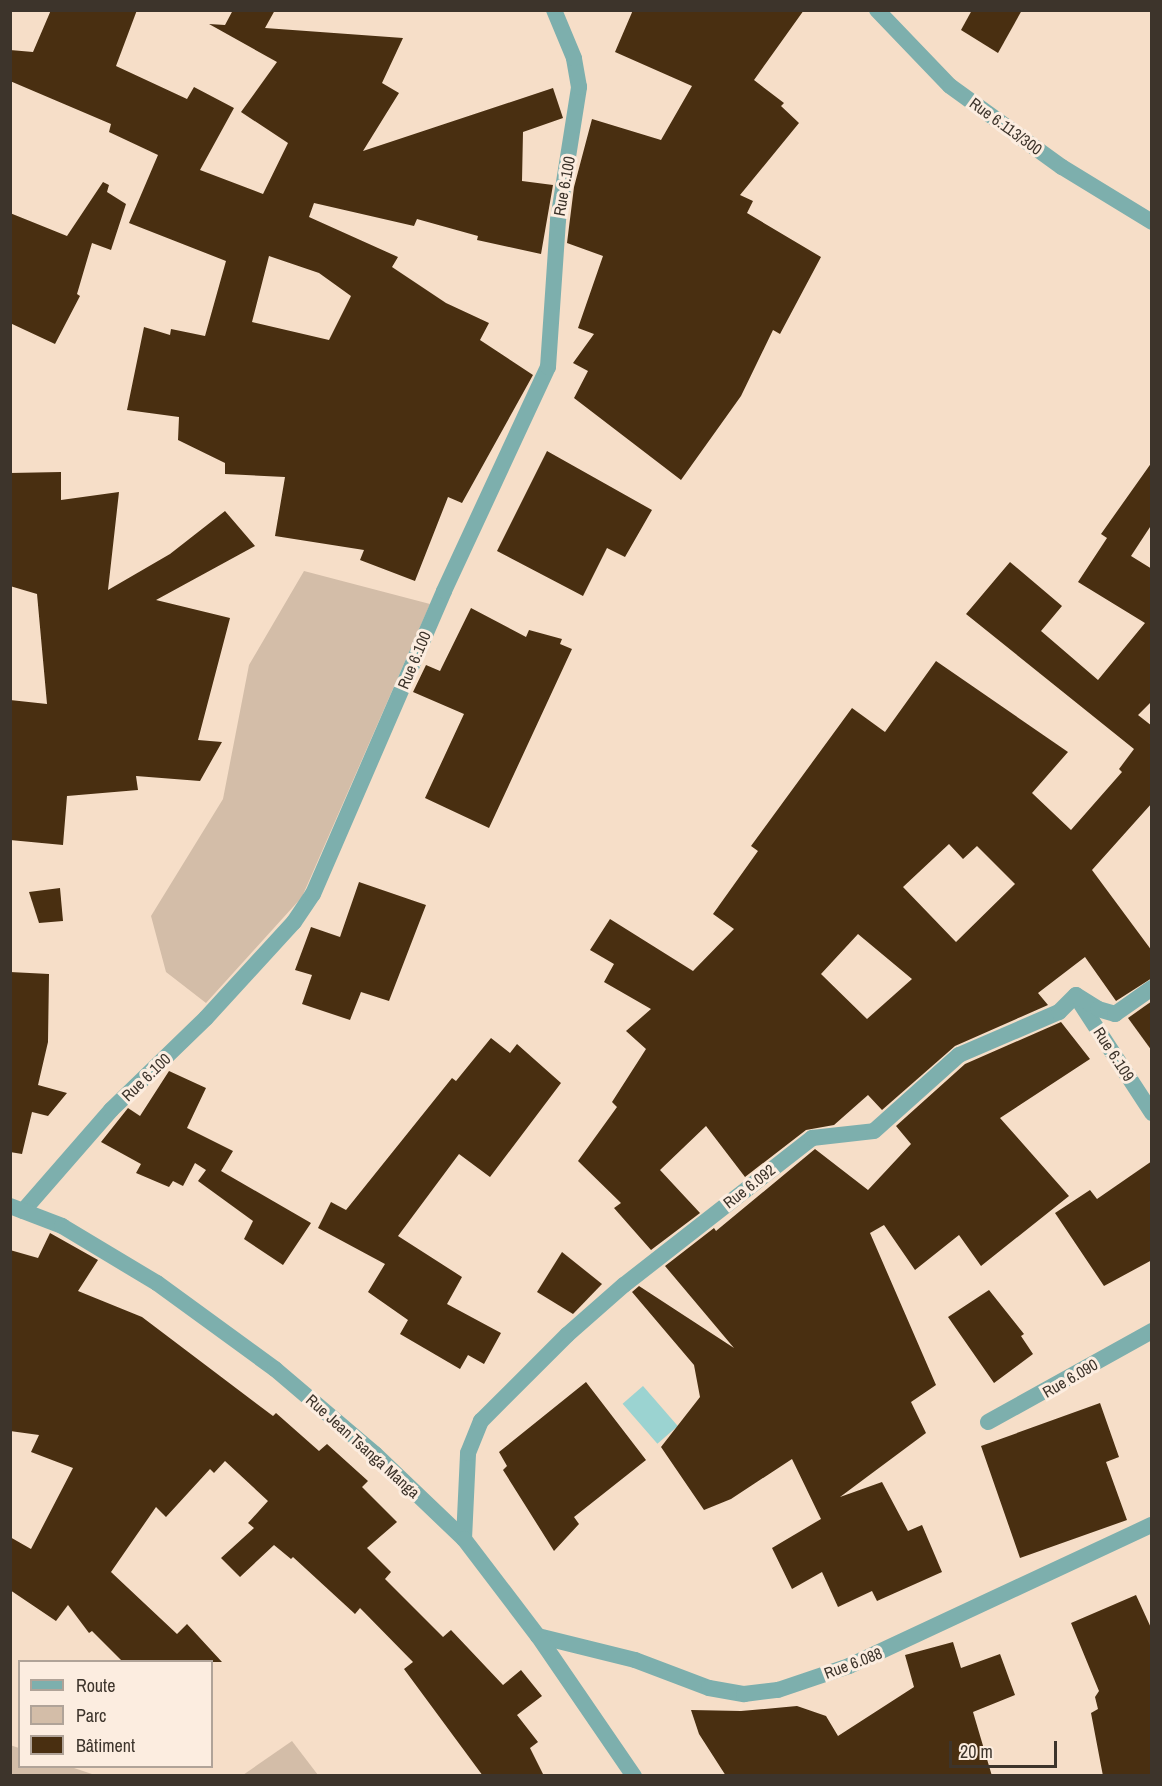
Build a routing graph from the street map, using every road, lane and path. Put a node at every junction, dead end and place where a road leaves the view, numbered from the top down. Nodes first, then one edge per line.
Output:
1 (554, 10) edge
2 (877, 10) edge
3 (1152, 222) edge
4 (1152, 988) edge
5 (1076, 995) junction
6 (1152, 1113) edge
7 (17, 1208) edge
8 (1152, 1332) edge
9 (988, 1422) dead end
10 (1152, 1525) edge
11 (464, 1539) junction
12 (538, 1636) junction
13 (634, 1776) edge

1 - 7 street, Rue 6.100
2 - 3 street, Rue 6.113/300
4 - 5 street
5 - 6 street, Rue 6.109
5 - 11 street, Rue 6.092
7 - 11 street, Rue Jean Tsanga Manga
8 - 9 street, Rue 6.090
10 - 12 street, Rue 6.088
11 - 12 street, Rue Jean Tsanga Manga
12 - 13 street, Rue Jean Tsanga Manga

